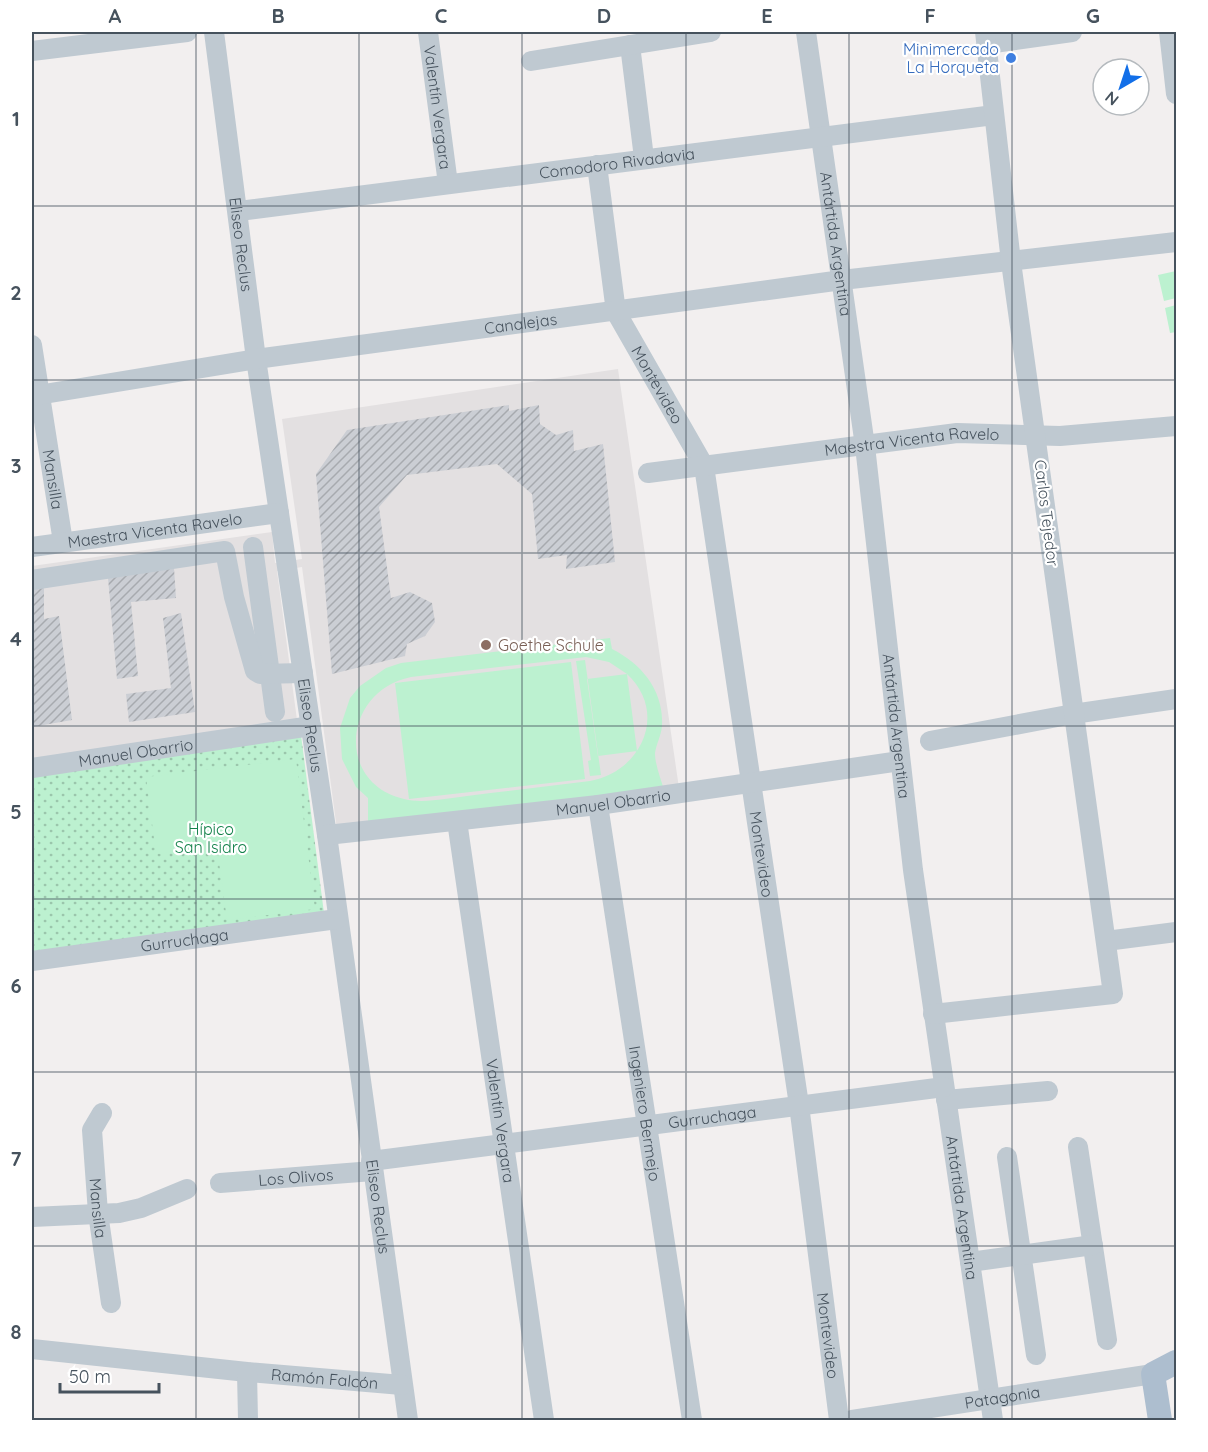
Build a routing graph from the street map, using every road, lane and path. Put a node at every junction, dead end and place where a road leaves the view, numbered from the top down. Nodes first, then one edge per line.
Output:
1 (187, 32) edge
2 (214, 32) edge
3 (428, 32) edge
4 (711, 32) edge
5 (806, 32) edge
6 (1072, 32) edge
7 (1169, 32) edge
8 (986, 38) edge
9 (630, 45) junction
10 (32, 51) edge
11 (531, 61) dead end
12 (1176, 94) edge
13 (994, 114) junction
14 (820, 136) junction
15 (644, 158) junction
16 (597, 165) junction
17 (448, 184) junction
18 (239, 211) junction
19 (1176, 242) edge
20 (1011, 262) junction
21 (842, 280) junction
22 (616, 312) junction
23 (32, 345) edge
24 (256, 359) junction
25 (35, 395) edge
26 (1176, 426) edge
27 (1036, 434) junction
28 (865, 446) junction
29 (704, 466) junction
30 (648, 472) dead end
31 (279, 513) junction
32 (63, 542) junction
33 (284, 543) junction
34 (32, 547) edge
35 (253, 547) junction
36 (225, 551) junction
37 (32, 580) edge
38 (303, 673) junction
39 (270, 675) junction
40 (1176, 699) edge
41 (275, 712) dead end
42 (1073, 714) junction
43 (311, 726) junction
44 (930, 741) dead end
45 (900, 761) junction
46 (32, 768) edge
47 (750, 782) junction
48 (598, 805) junction
49 (457, 821) junction
50 (327, 835) junction
51 (337, 919) junction
52 (1176, 932) edge
53 (1106, 941) junction
54 (32, 961) edge
55 (933, 1014) junction
56 (1048, 1091) dead end
57 (945, 1094) junction
58 (799, 1105) junction
59 (102, 1113) dead end
60 (645, 1125) junction
61 (504, 1144) junction
62 (1078, 1147) dead end
63 (1007, 1157) dead end
64 (372, 1166) junction
65 (220, 1183) dead end
66 (187, 1189) dead end
67 (98, 1213) junction
68 (32, 1217) edge
69 (1093, 1245) junction
70 (1021, 1255) junction
71 (970, 1262) junction
72 (111, 1303) dead end
73 (1107, 1340) dead end
74 (32, 1349) edge
75 (1036, 1355) dead end
76 (1176, 1362) edge
77 (247, 1372) junction
78 (1153, 1374) junction
79 (402, 1385) junction
80 (990, 1397) junction
81 (248, 1420) edge
82 (408, 1420) edge
83 (544, 1420) edge
84 (692, 1420) edge
85 (839, 1420) edge
86 (852, 1420) edge
87 (993, 1420) edge
88 (1160, 1420) edge

1 - 10 street
2 - 18 street, Eliseo Reclus
3 - 17 street, Valentín Vergara
4 - 9 street
5 - 14 street, Antártida Argentina
6 - 8 street
7 - 12 street
8 - 13 street, Carlos Tejedor
9 - 11 street
9 - 15 street
13 - 14 street, Comodoro Rivadavia
13 - 20 street, Carlos Tejedor
14 - 15 street, Comodoro Rivadavia
14 - 21 street, Antártida Argentina
15 - 16 street, Comodoro Rivadavia
16 - 17 street, Comodoro Rivadavia
16 - 22 street
17 - 18 street, Comodoro Rivadavia
18 - 24 street, Eliseo Reclus
19 - 20 street
20 - 21 street, Canalejas
20 - 27 street, Carlos Tejedor
21 - 22 street, Canalejas
21 - 28 street, Antártida Argentina
22 - 24 street, Canalejas
22 - 29 street, Montevideo
23 - 25 street, Mansilla
24 - 25 street, Canalejas
24 - 31 street, Eliseo Reclus
25 - 32 street, Mansilla
26 - 27 street, Maestra Vicenta Ravelo
27 - 28 street, Maestra Vicenta Ravelo
27 - 42 street, Carlos Tejedor
28 - 29 street, Maestra Vicenta Ravelo
28 - 45 street, Antártida Argentina
29 - 30 street, Maestra Vicenta Ravelo
29 - 47 street, Montevideo
31 - 32 street, Maestra Vicenta Ravelo
31 - 33 street, Eliseo Reclus
32 - 34 street, Maestra Vicenta Ravelo
33 - 35 street
33 - 38 street, Eliseo Reclus
35 - 36 street
35 - 39 street
36 - 37 street
36 - 39 street
38 - 39 street
38 - 43 street, Eliseo Reclus
39 - 41 street
40 - 42 street
42 - 44 street
42 - 53 street, Carlos Tejedor
43 - 46 street, Manuel Obarrio
43 - 50 street, Eliseo Reclus
45 - 47 street, Manuel Obarrio
45 - 55 street, Antártida Argentina
47 - 48 street, Manuel Obarrio
47 - 58 street, Montevideo
48 - 49 street, Manuel Obarrio
48 - 60 street, Ingeniero Bermejo
49 - 50 street, Manuel Obarrio
49 - 61 street, Valentín Vergara
50 - 51 street, Eliseo Reclus
51 - 54 street, Gurruchaga
51 - 64 street, Eliseo Reclus
52 - 53 street
53 - 55 street, Carlos Tejedor
55 - 57 street, Antártida Argentina
56 - 57 street, Gurruchaga
57 - 58 street, Gurruchaga
57 - 71 street, Antártida Argentina
58 - 60 street, Gurruchaga
58 - 85 street, Montevideo
59 - 67 street, Mansilla
60 - 61 street, Gurruchaga
60 - 84 street, Ingeniero Bermejo
61 - 64 street, Gurruchaga
61 - 83 street, Valentín Vergara
62 - 69 street
63 - 70 street
64 - 65 street, Los Olivos
64 - 79 street, Eliseo Reclus
66 - 67 street
67 - 68 street
67 - 72 street, Mansilla
69 - 70 street
69 - 73 street
70 - 71 street
70 - 75 street
71 - 80 street, Antártida Argentina
74 - 77 street, Ramón Falcón
76 - 78 main road
77 - 79 street, Ramón Falcón
77 - 81 street
78 - 80 street, Patagonia
78 - 88 main road
79 - 82 street, Eliseo Reclus
80 - 86 street, Patagonia
80 - 87 street, Antártida Argentina

